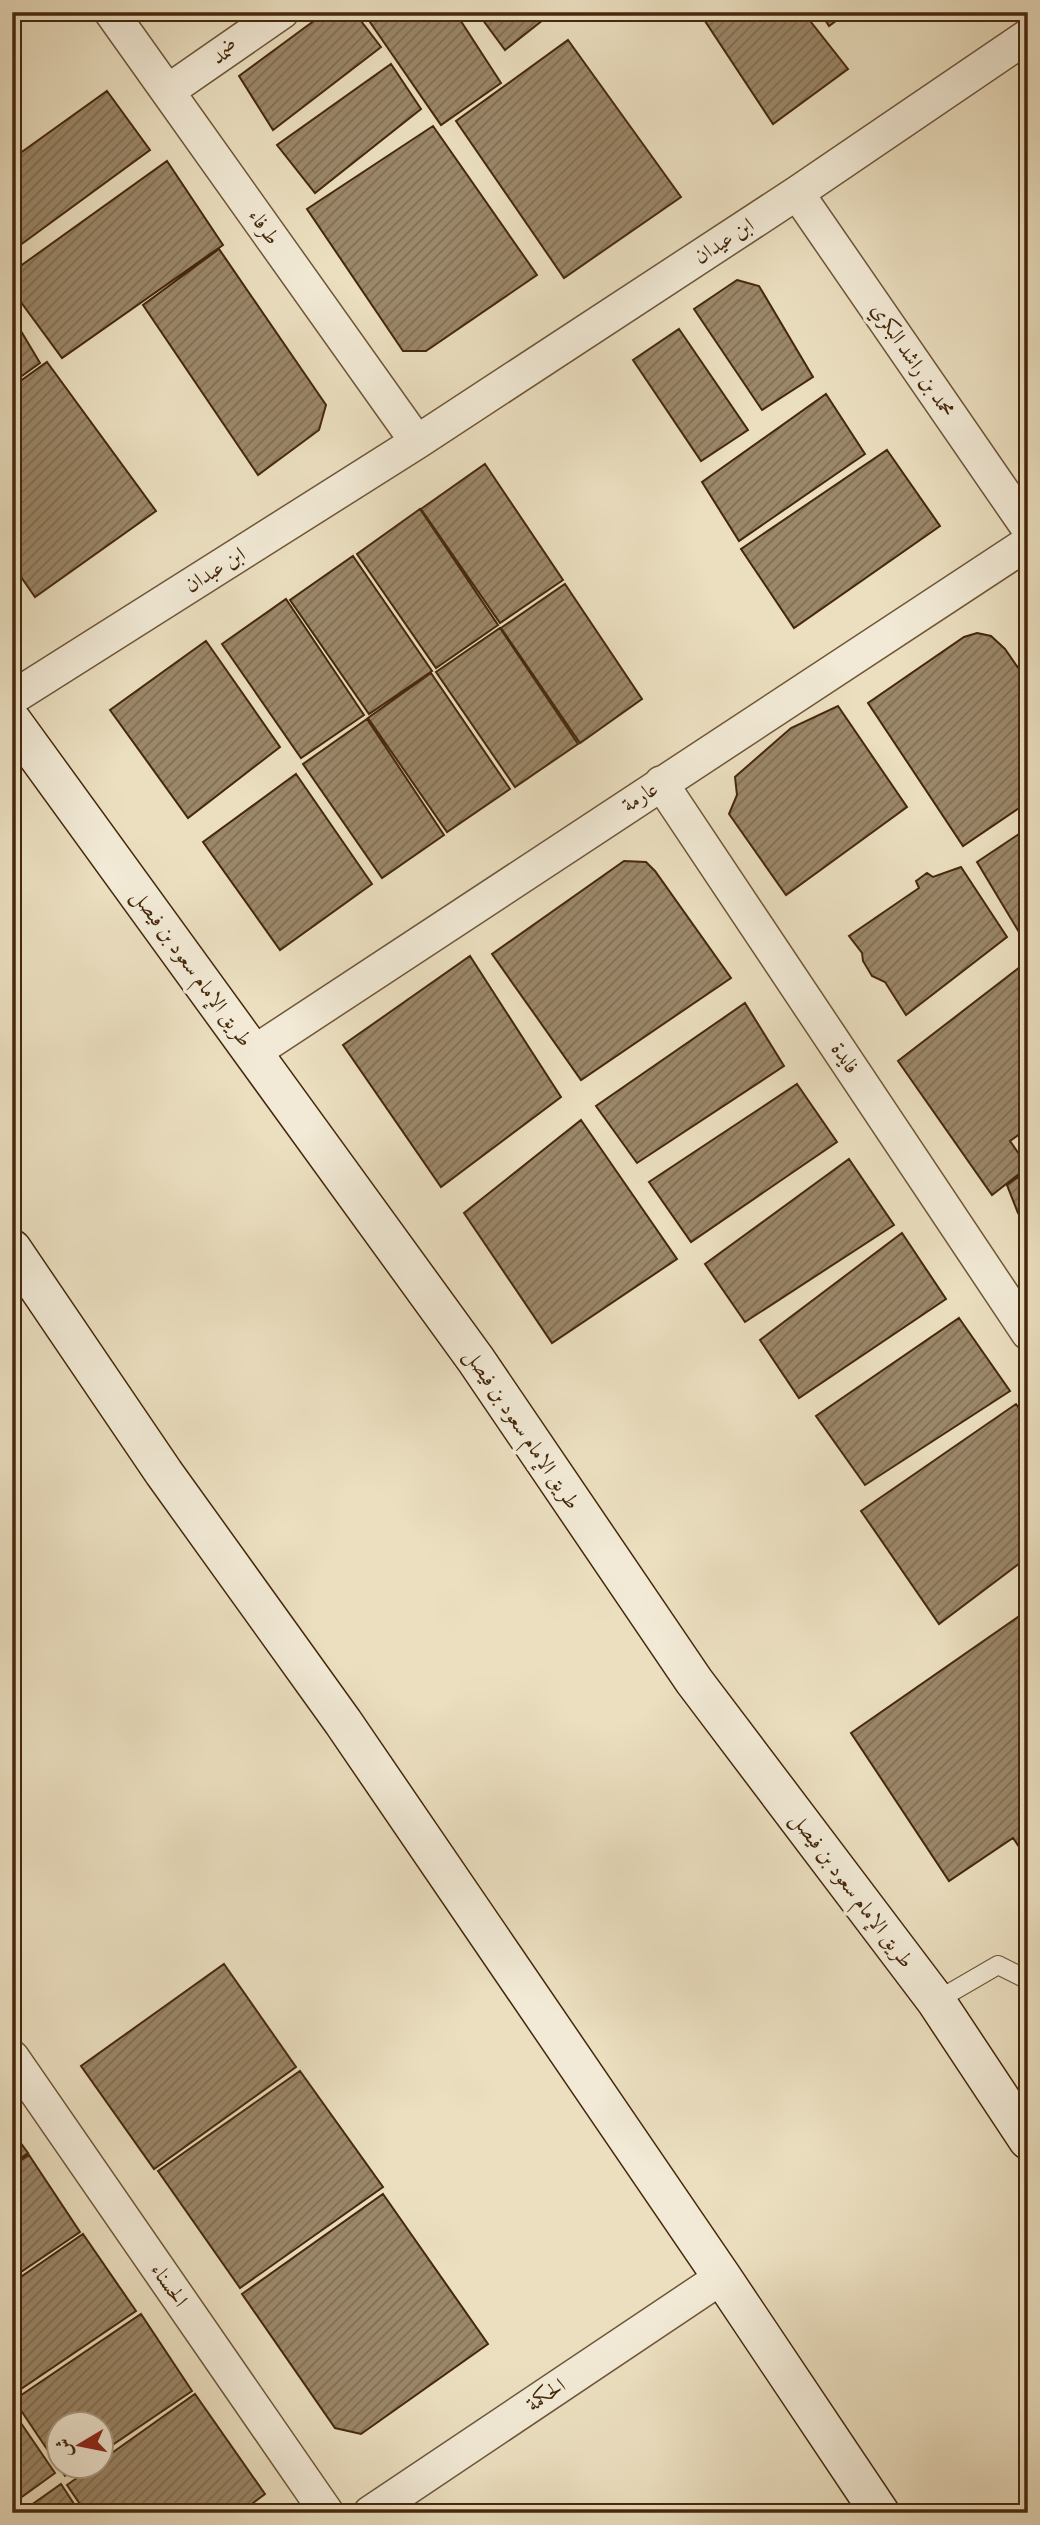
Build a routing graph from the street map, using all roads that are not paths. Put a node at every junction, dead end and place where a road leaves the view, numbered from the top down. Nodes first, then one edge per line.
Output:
1 (111, 12) edge
2 (282, 12) edge
3 (1028, 36) edge
4 (168, 91) junction
5 (797, 193) junction
6 (417, 442) junction
7 (1028, 528) edge
8 (1028, 543) edge
9 (12, 698) edge
10 (12, 721) edge
11 (662, 783) junction
12 (253, 1053) junction
13 (17, 1267) edge
14 (1028, 1333) edge
15 (1028, 1980) edge
16 (936, 2001) junction
17 (12, 2057) edge
18 (1028, 2140) edge
19 (722, 2277) junction
20 (327, 2513) edge
21 (370, 2513) edge
22 (880, 2513) edge

1 - 4 street, طرفاء
2 - 4 street, ضمد
3 - 5 street, ابن عيدان
4 - 6 street, طرفاء
5 - 6 street, ابن عيدان
5 - 7 street, محمد بن راشد البكري
6 - 9 street, ابن عبدان
8 - 11 street, عارمة
10 - 12 main road, طريق الإمام سعود بن فيصل
11 - 12 street, عارمة
11 - 14 street, فايدة
12 - 16 main road, طريق الإمام سعود بن فيصل
13 - 19 main road
15 - 16 lane
16 - 18 main road, طريق الإمام سعود بن فيصل
17 - 20 street, الحسناء
19 - 21 street, الحكمة
19 - 22 main road

